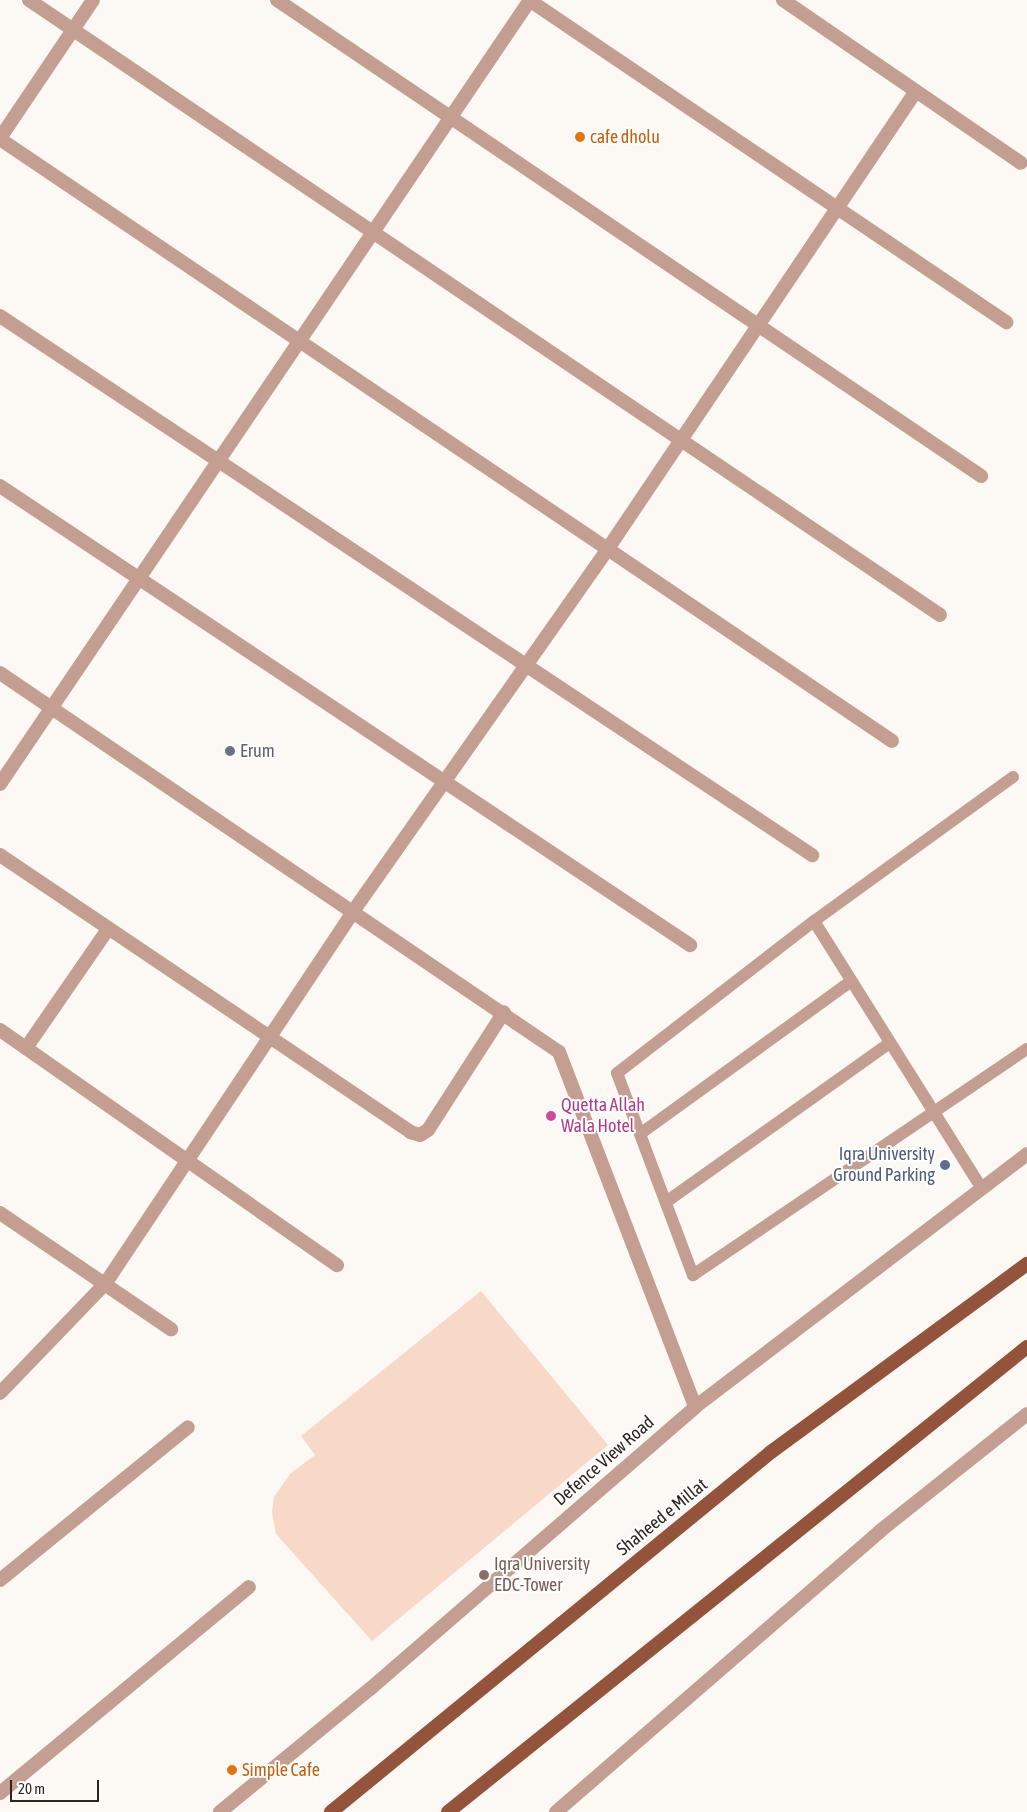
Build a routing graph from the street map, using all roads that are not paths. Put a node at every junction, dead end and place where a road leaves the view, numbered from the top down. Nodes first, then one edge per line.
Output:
1 (28, 0) edge
2 (93, 0) edge
3 (278, 0) edge
4 (530, 0) edge
5 (783, 0) edge
6 (73, 30) junction
7 (916, 91) junction
8 (451, 116) junction
9 (0, 138) edge
10 (1021, 163) dead end
11 (837, 208) junction
12 (371, 232) junction
13 (0, 316) edge
14 (1006, 322) dead end
15 (758, 325) junction
16 (298, 340) junction
17 (681, 440) junction
18 (217, 460) junction
19 (981, 476) dead end
20 (0, 486) edge
21 (607, 550) junction
22 (138, 578) junction
23 (940, 615) dead end
24 (526, 665) junction
25 (0, 673) edge
26 (52, 708) junction
27 (892, 741) dead end
28 (1014, 777) dead end
29 (443, 782) junction
30 (0, 784) edge
31 (0, 855) edge
32 (812, 855) dead end
33 (352, 913) junction
34 (814, 922) junction
35 (108, 929) junction
36 (690, 945) dead end
37 (851, 981) junction
38 (504, 1012) junction
39 (0, 1030) edge
40 (268, 1039) junction
41 (890, 1043) junction
42 (26, 1048) junction
43 (1027, 1049) edge
44 (935, 1114) junction
45 (640, 1134) junction
46 (1027, 1154) edge
47 (187, 1160) junction
48 (981, 1187) junction
49 (666, 1202) junction
50 (0, 1213) edge
51 (1027, 1264) edge
52 (337, 1265) dead end
53 (105, 1284) junction
54 (171, 1329) dead end
55 (1027, 1347) edge
56 (2, 1388) edge
57 (695, 1407) junction
58 (1027, 1414) edge
59 (188, 1427) dead end
60 (0, 1580) edge
61 (249, 1587) dead end
62 (0, 1792) edge
63 (220, 1812) edge
64 (331, 1812) edge
65 (448, 1812) edge
66 (556, 1812) edge

1 - 6 street
2 - 6 street
3 - 8 street
4 - 8 street
4 - 11 street
5 - 7 street
6 - 9 street
6 - 12 street
7 - 10 street
7 - 11 street
8 - 12 street
8 - 15 street
9 - 16 street
11 - 14 street
11 - 15 street
12 - 16 street
12 - 17 street
13 - 18 street
15 - 17 street
15 - 19 street
16 - 18 street
16 - 21 street
17 - 21 street
17 - 23 street
18 - 22 street
18 - 24 street
20 - 22 street
21 - 24 street
21 - 27 street
22 - 26 street
22 - 29 street
24 - 29 street
24 - 32 street
25 - 26 street
26 - 30 street
26 - 33 street
28 - 34 lane
29 - 33 street
29 - 36 street
31 - 35 street
33 - 38 street
33 - 40 street
34 - 37 lane
34 - 45 lane
35 - 40 street
35 - 42 street
37 - 41 lane
37 - 45 lane
38 - 40 street
38 - 57 street
39 - 42 street
40 - 47 street
41 - 44 lane
41 - 49 lane
42 - 47 street
43 - 44 lane
44 - 48 lane
44 - 49 lane
45 - 49 lane
46 - 48 street, Defence View Road
47 - 52 street
47 - 53 street
48 - 57 street, Defence View Road
50 - 53 street
51 - 64 main road, Shaheed e Millat
53 - 54 street
53 - 56 street
55 - 65 main road
57 - 63 street, Defence View Road
58 - 66 street
59 - 60 street
61 - 62 street

